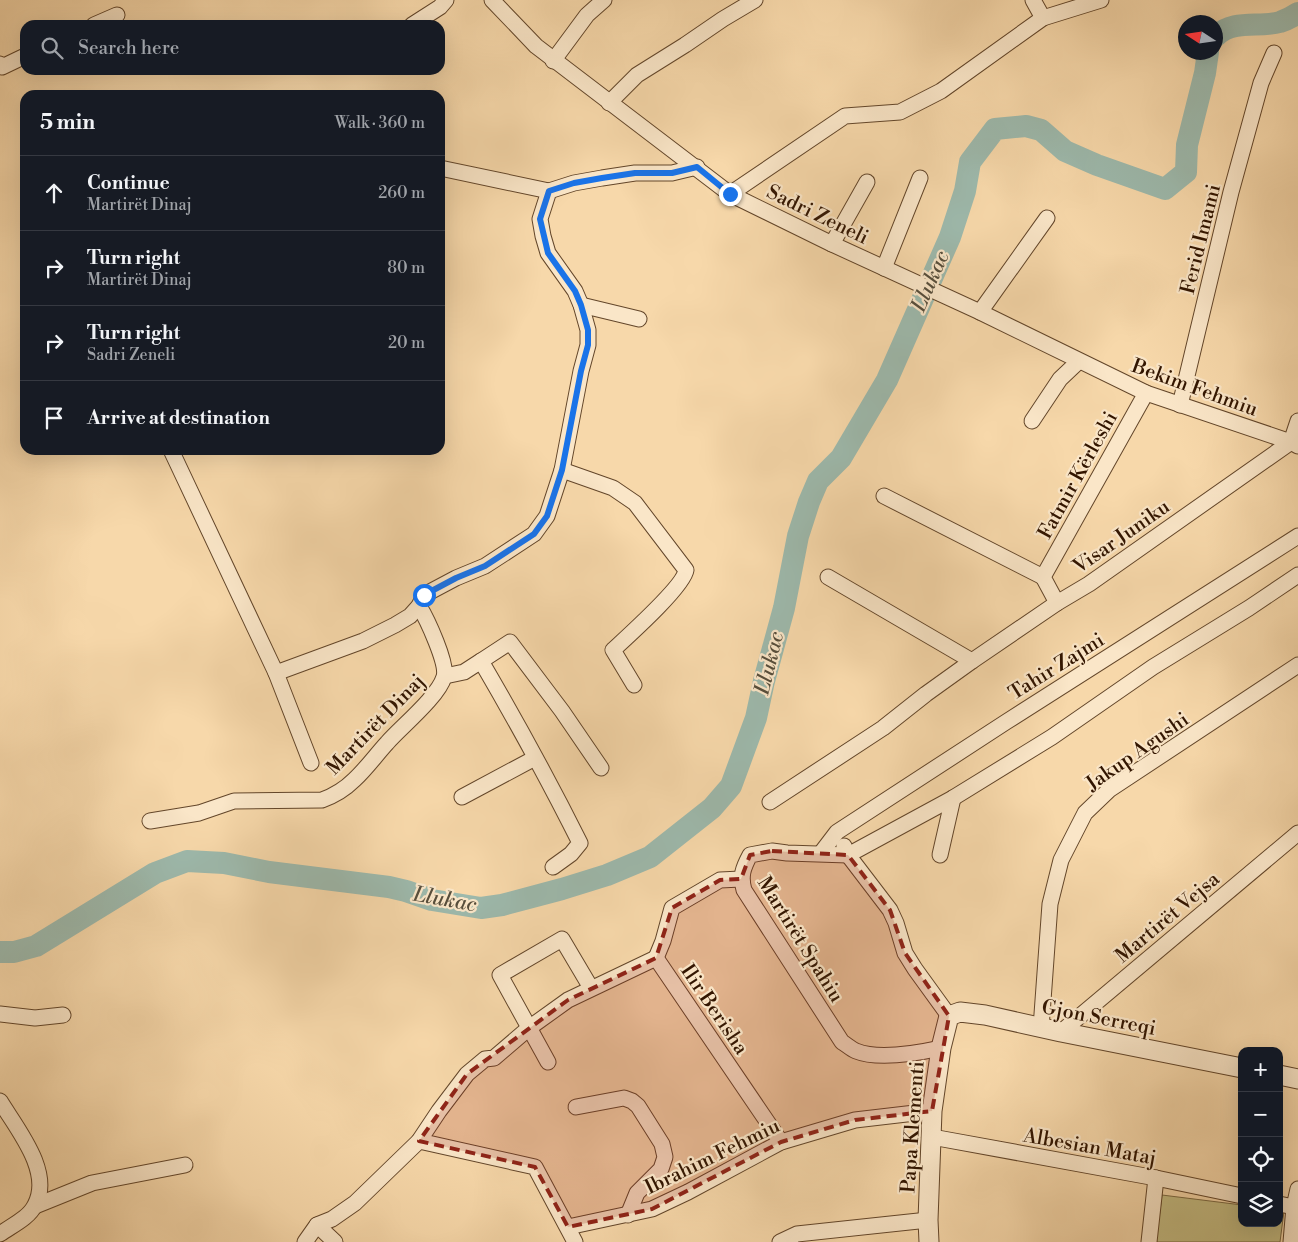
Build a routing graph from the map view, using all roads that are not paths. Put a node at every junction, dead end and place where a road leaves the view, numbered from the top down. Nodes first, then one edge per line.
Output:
1 (446, 0) edge
2 (492, 0) edge
3 (604, 0) edge
4 (755, 0) edge
5 (1033, 0) edge
6 (1101, 0) edge
7 (117, 15) dead end
8 (1043, 18) junction
9 (106, 20) edge
10 (420, 20) edge
11 (1274, 52) dead end
12 (20, 58) edge
13 (554, 61) junction
14 (1, 65) edge
15 (609, 103) junction
16 (697, 167) junction
17 (445, 169) edge
18 (920, 178) dead end
19 (867, 182) dead end
20 (549, 191) junction
21 (730, 194) junction
22 (1047, 218) dead end
23 (832, 244) junction
24 (884, 268) junction
25 (581, 305) junction
26 (980, 312) junction
27 (639, 319) dead end
28 (1079, 361) junction
29 (1146, 393) junction
30 (1180, 405) junction
31 (1032, 421) dead end
32 (1298, 421) edge
33 (1295, 444) edge
34 (173, 455) edge
35 (562, 470) junction
36 (884, 496) dead end
37 (1298, 536) edge
38 (1298, 575) edge
39 (828, 577) dead end
40 (1043, 577) junction
41 (1057, 603) junction
42 (419, 606) junction
43 (481, 661) junction
44 (972, 661) junction
45 (1298, 666) edge
46 (276, 673) junction
47 (444, 676) junction
48 (634, 685) dead end
49 (535, 758) junction
50 (311, 763) dead end
51 (601, 768) dead end
52 (462, 796) dead end
53 (953, 798) junction
54 (770, 802) dead end
55 (150, 822) dead end
56 (837, 832) junction
57 (1298, 833) edge
58 (821, 853) junction
59 (848, 855) junction
60 (940, 856) dead end
61 (552, 867) dead end
62 (741, 879) junction
63 (656, 958) junction
64 (591, 988) junction
65 (0, 1014) edge
66 (63, 1015) dead end
67 (949, 1016) junction
68 (529, 1028) junction
69 (1041, 1028) junction
70 (1061, 1032) junction
71 (941, 1048) junction
72 (548, 1062) dead end
73 (1238, 1067) edge
74 (1283, 1076) edge
75 (1298, 1079) edge
76 (0, 1101) edge
77 (576, 1107) dead end
78 (932, 1111) junction
79 (932, 1137) junction
80 (419, 1141) junction
81 (781, 1142) junction
82 (185, 1165) dead end
83 (1156, 1178) junction
84 (1298, 1189) edge
85 (1238, 1195) edge
86 (35, 1206) junction
87 (1287, 1206) edge
88 (628, 1215) junction
89 (928, 1220) junction
90 (317, 1225) junction
91 (568, 1227) junction
92 (0, 1234) edge
93 (305, 1242) edge
94 (335, 1242) edge
95 (575, 1242) edge
96 (780, 1242) edge
97 (929, 1242) edge
98 (1149, 1242) edge
99 (1291, 1242) edge

1 - 10 street
2 - 13 street, Sadri Zeneli
3 - 13 street
4 - 15 street
5 - 8 street
6 - 8 street
7 - 9 street
8 - 21 street
11 - 30 street, Ferid Imami
12 - 14 street
13 - 15 street, Sadri Zeneli
15 - 16 street, Sadri Zeneli
16 - 20 street
16 - 21 street, Sadri Zeneli
17 - 20 street
18 - 24 street
19 - 23 street
20 - 25 street
21 - 23 street, Sadri Zeneli
22 - 26 street
23 - 24 street, Sadri Zeneli
24 - 26 street, Sadri Zeneli
25 - 27 street
25 - 35 street
26 - 28 street, Bekim Fehmiu
28 - 29 street, Bekim Fehmiu
28 - 31 street
29 - 30 street, Bekim Fehmiu
29 - 40 street, Fatmir Kërleshi
30 - 33 street, Bekim Fehmiu
32 - 33 street
33 - 41 street, Visar Juniku
34 - 46 street
35 - 42 street
35 - 48 street
36 - 40 street
37 - 56 street, Tahir Zajmi
38 - 53 street
39 - 44 street
40 - 41 street
41 - 44 street, Visar Juniku
42 - 46 street
42 - 47 street, Martirët Dinaj
43 - 47 street
43 - 49 street
43 - 51 street
44 - 54 street, Visar Juniku
45 - 69 street, Jakup Agushi
46 - 50 street
47 - 55 street, Martirët Dinaj
49 - 52 street
49 - 61 street
53 - 59 street
53 - 60 street
56 - 58 street, Tahir Zajmi
56 - 59 street
57 - 70 street, Martirët Vejsa
58 - 59 street
58 - 62 street, Martirët Spahiu
59 - 67 street
62 - 63 street
62 - 71 street, Martirët Spahiu
63 - 64 street, Ilir Berisha
63 - 81 street, Ilir Berisha
64 - 68 street, Ilir Berisha
64 - 68 street
65 - 66 street
67 - 69 street, Gjon Serreqi
67 - 71 street, Papa Klementi
68 - 72 street
68 - 80 street, Ilir Berisha
69 - 70 street, Gjon Serreqi
70 - 73 street, Gjon Serreqi
71 - 78 street, Papa Klementi
74 - 75 street
76 - 86 street
77 - 88 street
78 - 79 street, Papa Klementi
78 - 81 street, Ibrahim Fehmiu
79 - 83 street, Albesian Mataj
79 - 89 street, Papa Klementi
80 - 90 street, Ilir Berisha
80 - 91 street
81 - 88 street, Ibrahim Fehmiu
82 - 86 street
83 - 85 street, Albesian Mataj
83 - 98 street
84 - 87 street
86 - 92 street
87 - 99 street
88 - 91 street, Ibrahim Fehmiu
89 - 96 street
89 - 97 street, Papa Klementi
90 - 93 street
90 - 94 street
91 - 95 street

